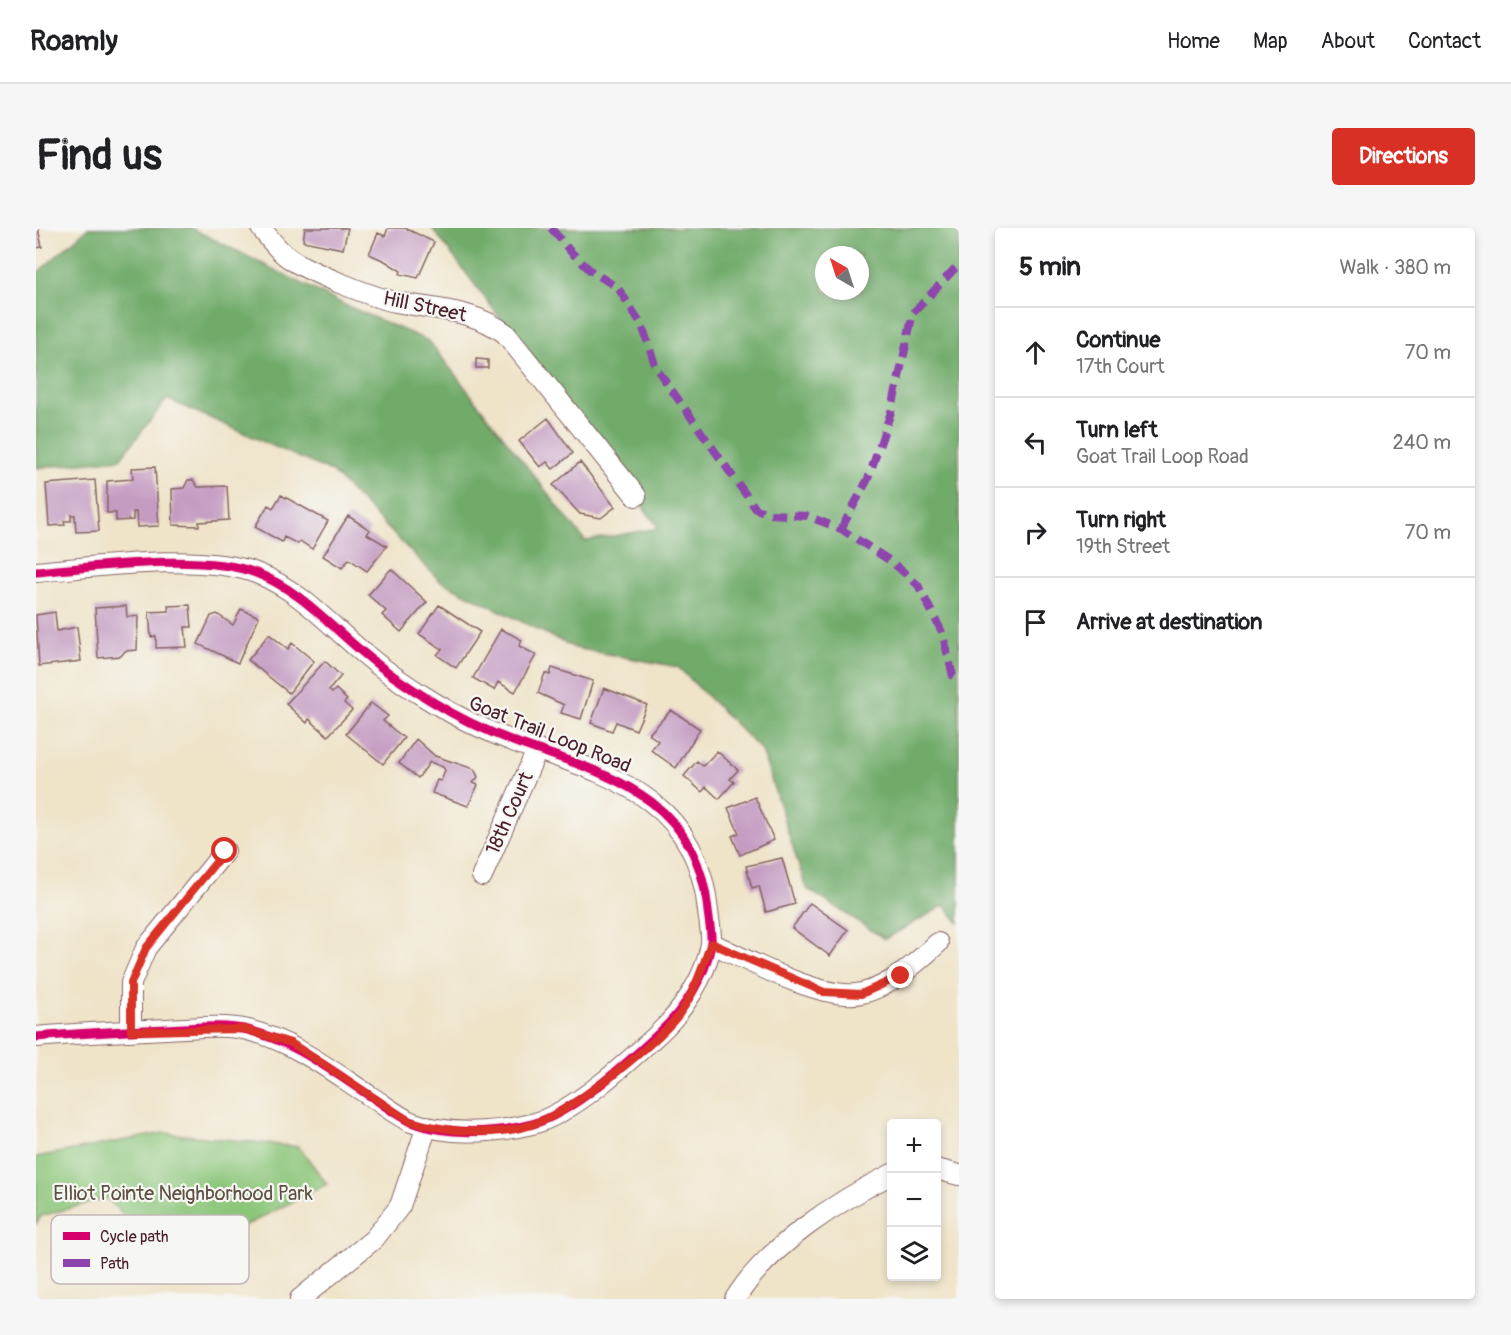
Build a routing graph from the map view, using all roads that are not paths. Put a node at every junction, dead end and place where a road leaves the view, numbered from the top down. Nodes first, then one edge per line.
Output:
1 (261, 228) edge
2 (636, 496) dead end
3 (36, 572) edge
4 (537, 750) junction
5 (225, 851) dead end
6 (482, 876) dead end
7 (711, 943) junction
8 (938, 943) dead end
9 (131, 1031) junction
10 (36, 1037) edge
11 (427, 1126) junction
12 (941, 1170) edge
13 (959, 1175) edge
14 (887, 1176) edge
15 (300, 1299) edge
16 (735, 1299) edge

1 - 2 street, Hill Street
3 - 4 street, Goat Trail Loop Road
4 - 6 street, 18th Court
4 - 7 street, Goat Trail Loop Road
5 - 9 street
7 - 8 street
7 - 11 street, Goat Trail Loop Road
9 - 10 street, Goat Trail Loop Road
9 - 11 street, Goat Trail Loop Road
11 - 15 street
12 - 13 street
14 - 16 street

